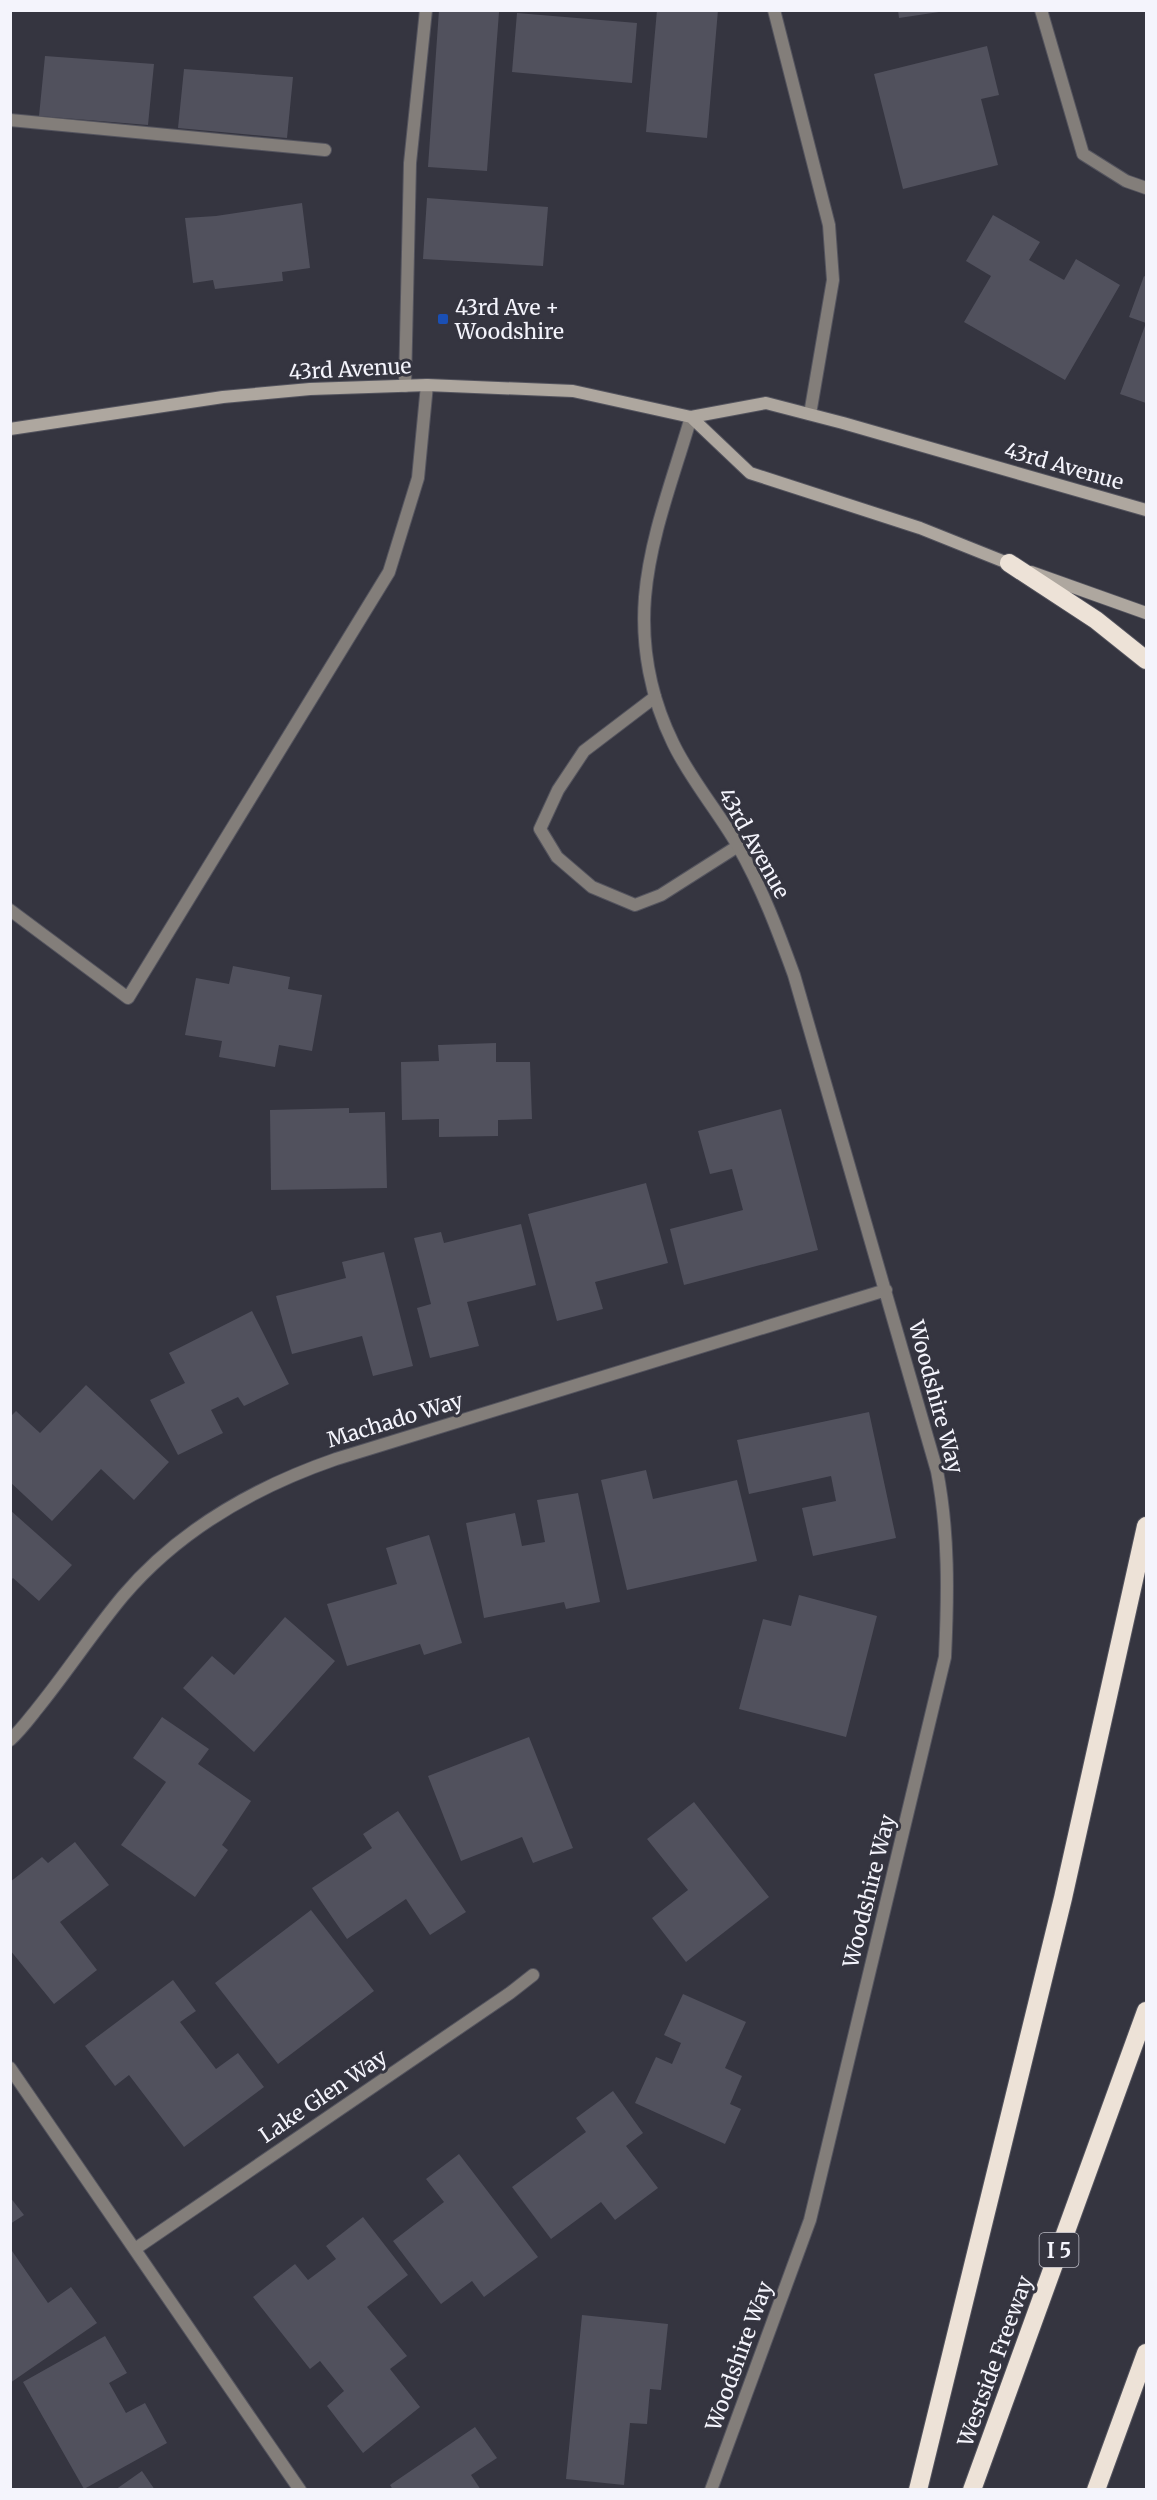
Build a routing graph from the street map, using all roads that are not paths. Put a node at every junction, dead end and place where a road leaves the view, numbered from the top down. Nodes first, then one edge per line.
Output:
1 (426, 10) edge
2 (774, 10) edge
3 (1041, 10) edge
4 (10, 120) edge
5 (325, 150) dead end
6 (1146, 188) edge
7 (427, 385) junction
8 (405, 386) junction
9 (810, 414) junction
10 (692, 417) junction
11 (10, 429) edge
12 (1146, 510) edge
13 (1009, 563) junction
14 (1146, 613) edge
15 (1146, 660) edge
16 (655, 697) junction
17 (738, 846) junction
18 (10, 910) edge
19 (886, 1290) junction
20 (1146, 1526) edge
21 (10, 1740) edge
22 (533, 1975) dead end
23 (1146, 2011) edge
24 (10, 2068) edge
25 (135, 2249) junction
26 (1146, 2353) edge
27 (300, 2490) edge
28 (711, 2490) edge
29 (918, 2490) edge
30 (972, 2490) edge
31 (1096, 2490) edge

1 - 8 street
2 - 9 street
3 - 6 street
4 - 5 street
7 - 8 main road, 43rd Avenue
7 - 10 main road, 43rd Avenue
7 - 18 street
8 - 11 main road, 43rd Avenue
9 - 10 main road, 43rd Avenue
9 - 12 main road, 43rd Avenue
10 - 13 main road
10 - 16 street, 43rd Avenue
13 - 14 main road
13 - 15 highway
16 - 17 street, 43rd Avenue
16 - 17 street
17 - 19 street, 43rd Avenue
19 - 21 street, Machado Way
19 - 28 street, Woodshire Way
20 - 29 highway
22 - 25 street, Lake Glen Way
23 - 30 highway, Westside Freeway / I 5
24 - 25 street
25 - 27 street
26 - 31 highway

